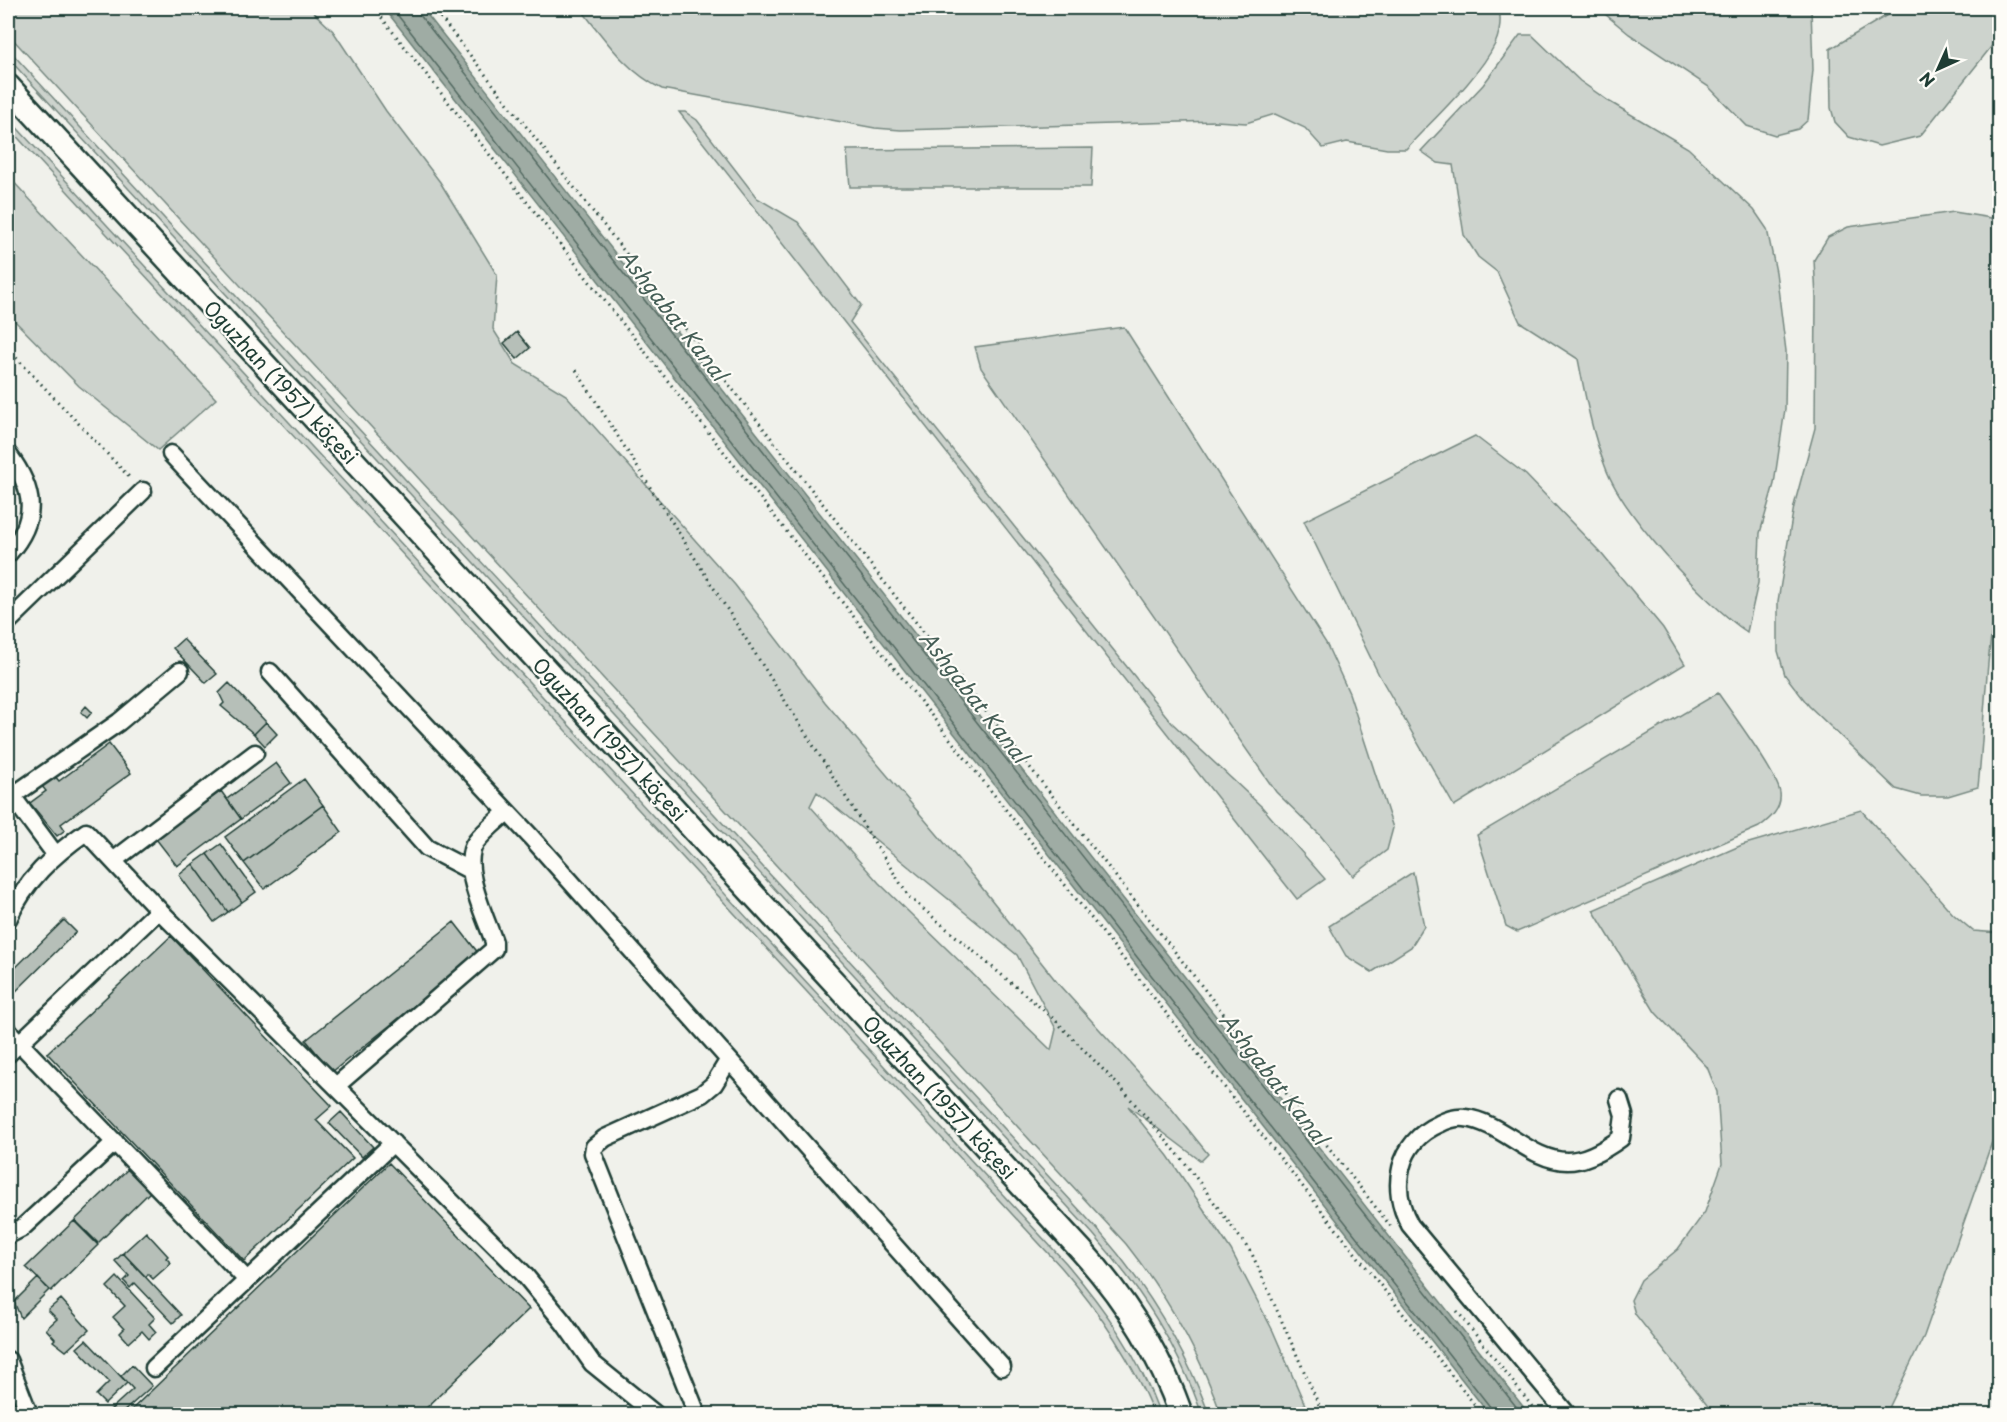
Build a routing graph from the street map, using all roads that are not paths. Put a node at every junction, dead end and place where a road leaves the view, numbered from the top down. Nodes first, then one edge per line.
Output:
1 (8, 86) edge
2 (8, 454) edge
3 (171, 454) dead end
4 (143, 492) road end
5 (8, 554) edge
6 (8, 622) edge
7 (180, 671) dead end
8 (270, 672) dead end
9 (255, 753) dead end
10 (10, 797) edge
11 (507, 812) junction
12 (55, 854) junction
13 (113, 861) junction
14 (471, 871) junction
15 (159, 910) junction
16 (8, 919) edge
17 (11, 1042) edge
18 (728, 1061) junction
19 (336, 1086) junction
20 (1619, 1099) dead end
21 (115, 1142) junction
22 (393, 1143) junction
23 (8, 1235) edge
24 (247, 1280) junction
25 (9, 1366) edge
26 (1002, 1367) dead end
27 (154, 1368) dead end
28 (29, 1414) edge
29 (655, 1414) edge
30 (697, 1414) edge
31 (1181, 1414) edge
32 (1567, 1414) edge

1 - 31 main road, Oguzhan (1957) köçesi
2 - 5 lane
3 - 11 lane
4 - 6 lane
7 - 10 lane
8 - 14 lane
9 - 13 lane
10 - 12 lane
11 - 14 lane
11 - 18 lane
12 - 13 lane
12 - 16 lane
13 - 15 lane
14 - 19 lane
15 - 17 lane
15 - 19 lane
17 - 21 lane
18 - 26 lane
18 - 30 lane
19 - 22 lane
20 - 32 lane
21 - 23 lane
21 - 24 lane
22 - 24 lane
22 - 29 lane
24 - 27 lane
25 - 28 lane

